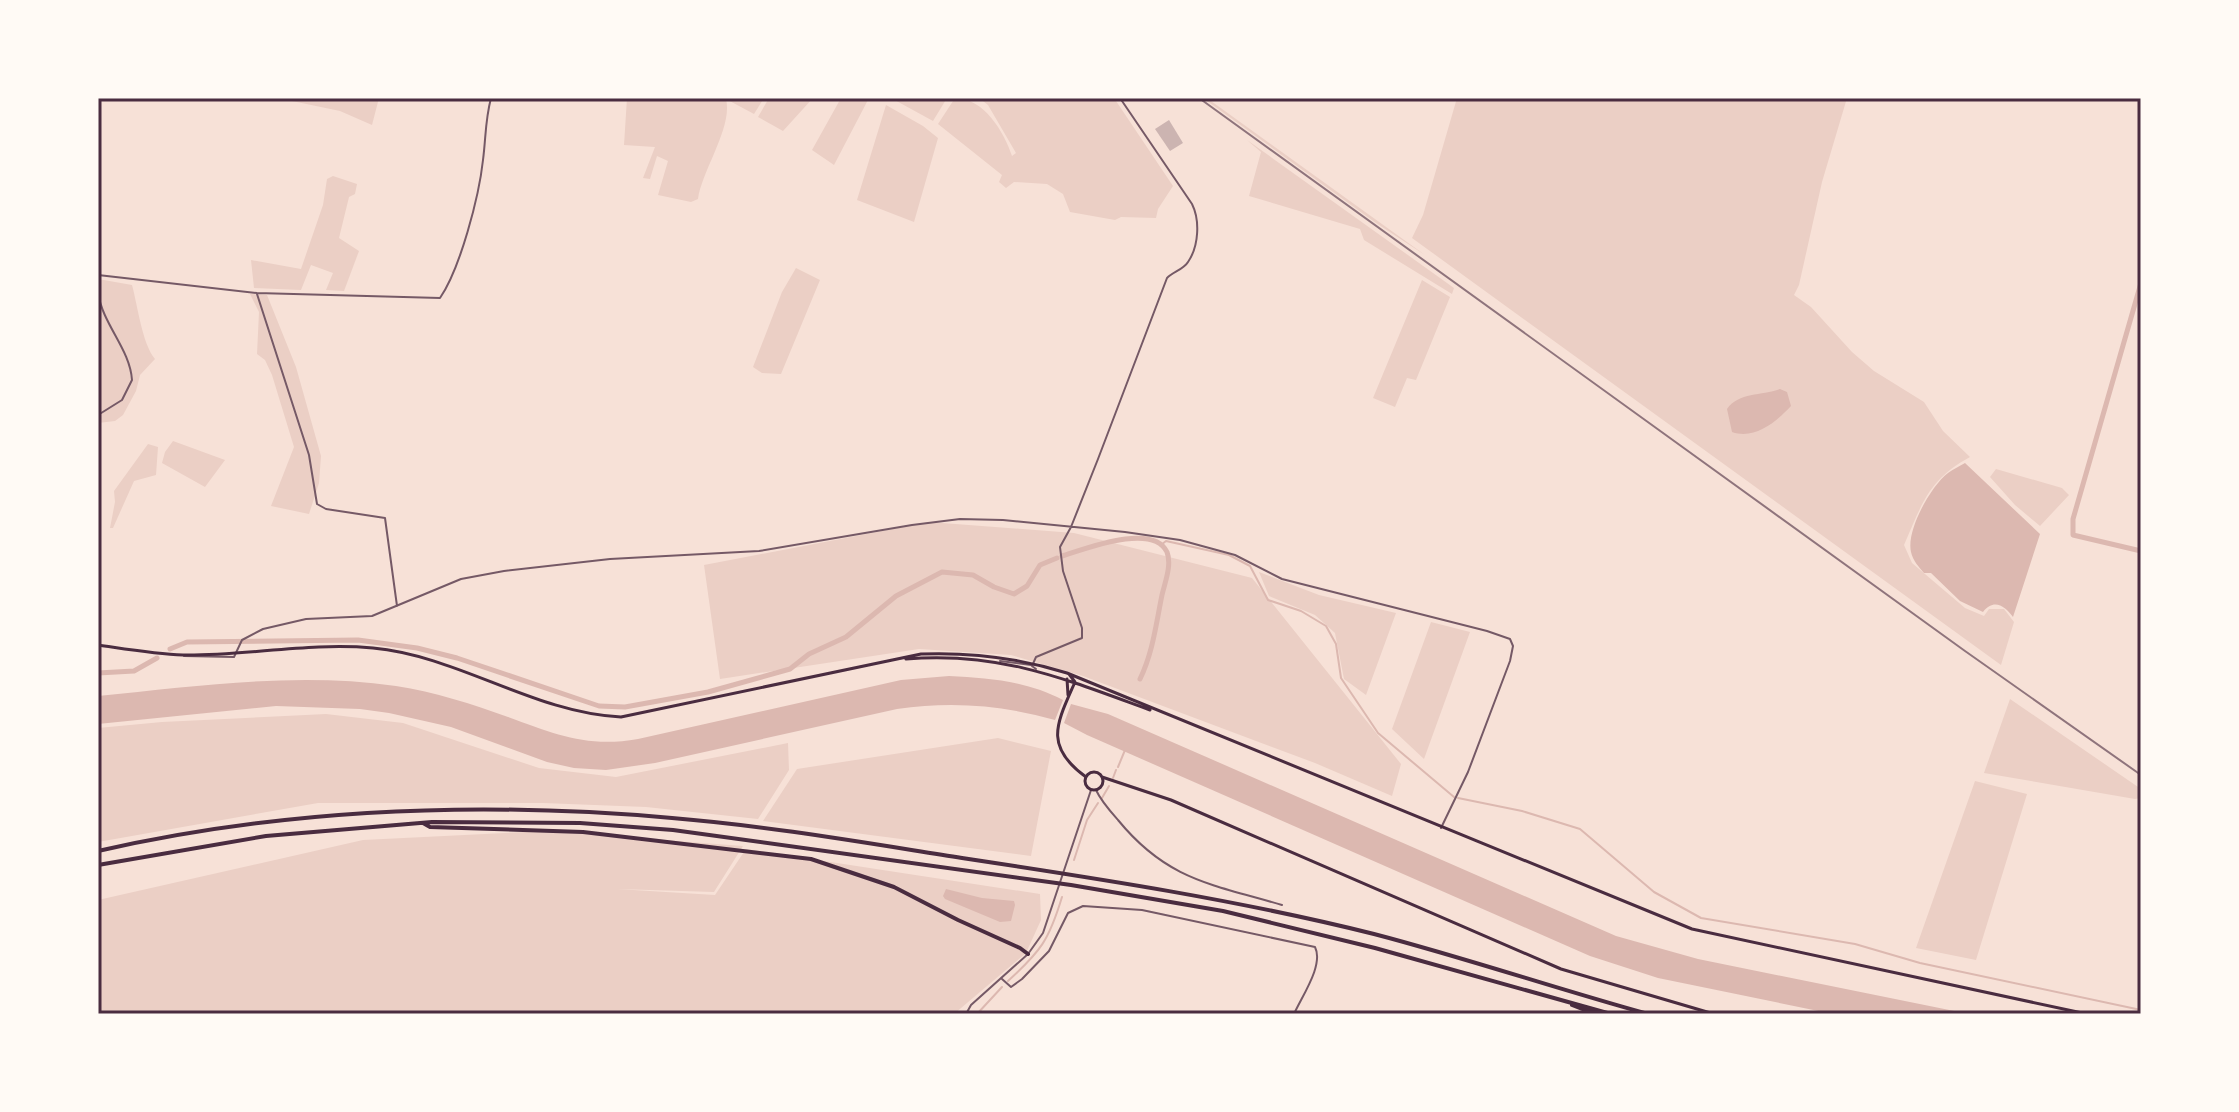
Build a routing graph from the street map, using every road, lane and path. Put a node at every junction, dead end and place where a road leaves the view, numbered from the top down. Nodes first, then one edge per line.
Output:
1 (491, 98) edge
2 (1120, 98) edge
3 (98, 277) edge
4 (98, 293) edge
5 (257, 293) junction
6 (98, 415) edge
7 (1071, 527) junction
8 (397, 606) junction
9 (98, 645) edge
10 (237, 652) junction
11 (886, 660) junction
12 (1034, 666) junction
13 (1067, 673) junction
14 (1067, 679) junction
15 (1074, 681) junction
16 (1104, 688) junction
17 (1067, 699) junction
18 (1178, 720) junction
19 (1086, 777) junction
20 (1102, 777) junction
21 (1110, 781) junction
22 (1102, 784) junction
23 (1093, 790) junction
24 (421, 822) junction
25 (1441, 828) junction
26 (98, 851) edge
27 (98, 865) edge
28 (1282, 905) dead end
29 (1028, 954) junction
30 (1002, 979) junction
31 (1540, 994) junction
32 (966, 1014) edge
33 (1294, 1014) edge
34 (1595, 1014) edge
35 (1611, 1014) edge
36 (1648, 1014) edge
37 (1714, 1014) edge
38 (2087, 1014) edge

1 - 5 street
2 - 7 street
3 - 5 street
4 - 6 street
5 - 8 street
7 - 8 street
7 - 12 street
7 - 25 street
8 - 10 street
9 - 10 main road
10 - 11 main road
11 - 12 main road
11 - 12 main road
12 - 13 main road
12 - 14 main road
13 - 15 main road
13 - 16 main road
14 - 15 main road
14 - 17 main road
15 - 16 main road
15 - 17 main road
15 - 18 main road
16 - 18 main road
17 - 19 main road
18 - 25 main road
19 - 20 main road
19 - 23 main road
20 - 21 main road
20 - 22 main road
21 - 22 main road
21 - 37 main road
22 - 23 main road
23 - 28 street
23 - 29 street
24 - 27 highway
24 - 29 highway
24 - 31 highway
25 - 38 main road
26 - 36 highway
29 - 30 street
30 - 32 street
30 - 33 street
31 - 34 highway
31 - 35 highway

